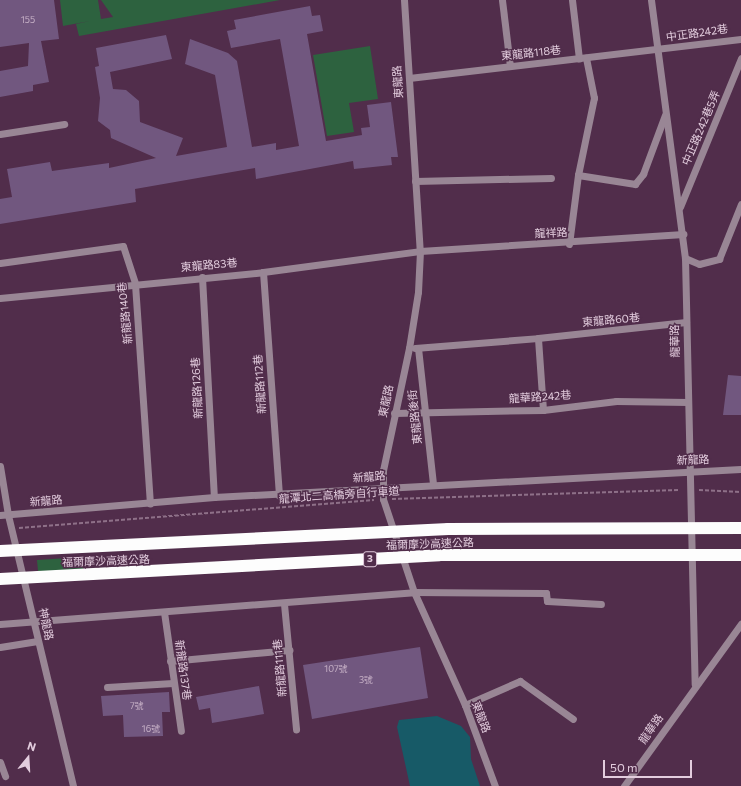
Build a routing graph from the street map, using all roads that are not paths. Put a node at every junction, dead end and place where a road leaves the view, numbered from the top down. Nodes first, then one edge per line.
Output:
1 (404, 0) edge
2 (502, 0) edge
3 (572, 0) edge
4 (651, 0) edge
5 (741, 38) edge
6 (656, 50) junction
7 (582, 58) junction
8 (741, 58) edge
9 (510, 66) junction
10 (409, 78) junction
11 (665, 114) junction
12 (64, 124) dead end
13 (0, 134) edge
14 (578, 175) junction
15 (551, 178) dead end
16 (415, 181) junction
17 (741, 204) edge
18 (680, 207) junction
19 (683, 234) junction
20 (569, 244) junction
21 (420, 251) junction
22 (685, 258) junction
23 (0, 263) edge
24 (263, 272) junction
25 (202, 277) junction
26 (135, 284) junction
27 (0, 298) edge
28 (686, 322) junction
29 (538, 338) junction
30 (409, 348) junction
31 (418, 348) junction
32 (688, 402) junction
33 (543, 410) junction
34 (394, 413) junction
35 (426, 413) junction
36 (0, 466) edge
37 (741, 469) edge
38 (689, 471) junction
39 (433, 484) junction
40 (384, 487) junction
41 (279, 495) junction
42 (214, 497) junction
43 (150, 503) junction
44 (4, 515) edge
45 (741, 528) edge
46 (0, 551) edge
47 (741, 555) edge
48 (0, 579) edge
49 (414, 592) junction
50 (284, 604) junction
51 (601, 604) dead end
52 (164, 612) junction
53 (34, 621) junction
54 (0, 624) edge
55 (741, 624) edge
56 (38, 641) junction
57 (0, 647) edge
58 (289, 650) junction
59 (170, 661) junction
60 (173, 683) junction
61 (695, 684) junction
62 (107, 687) dead end
63 (465, 705) junction
64 (572, 719) dead end
65 (296, 729) dead end
66 (181, 732) dead end
67 (0, 762) edge
68 (4, 776) dead end
69 (73, 786) edge
70 (495, 786) edge
71 (624, 786) edge

1 - 10 street, 東龍路
2 - 9 street
3 - 7 street
4 - 6 street, 龍華路
5 - 6 street, 中正路242巷
6 - 7 street, 東龍路118巷
6 - 11 street, 龍華路
7 - 9 street, 東龍路118巷
7 - 14 street
8 - 18 street, 中正路242巷5弄
9 - 10 street, 東龍路118巷
10 - 16 street, 東龍路
11 - 14 street
11 - 18 street, 龍華路
12 - 13 street
14 - 20 street
15 - 16 street
16 - 21 street, 東龍路
17 - 22 street
18 - 19 street, 龍華路
19 - 20 street, 龍祥路
19 - 22 street, 龍華路
20 - 21 street, 龍祥路
21 - 24 street, 東龍路83巷
21 - 30 street, 東龍路
22 - 28 street, 龍華路
23 - 26 street, 新龍路140巷
24 - 25 street, 東龍路83巷
24 - 41 street, 新龍路112巷
25 - 26 street, 東龍路83巷
25 - 42 street, 新龍路126巷
26 - 27 street, 東龍路83巷
26 - 43 street, 新龍路140巷
28 - 29 street, 東龍路60巷
28 - 32 street, 龍華路
29 - 31 street, 東龍路60巷
29 - 33 street
30 - 31 street, 東龍路60巷
30 - 34 street, 東龍路
31 - 35 street, 東龍路後街
32 - 33 street, 龍華路242巷
32 - 38 street, 龍華路
33 - 35 street, 龍華路242巷
34 - 35 street, 龍華路242巷
34 - 40 street, 東龍路
35 - 39 street, 東龍路後街
36 - 44 street, 神龍路
37 - 38 street, 新龍路
38 - 39 street, 新龍路
38 - 61 street, 龍華路
39 - 40 street, 新龍路
40 - 41 street, 新龍路
40 - 49 street, 東龍路
41 - 42 street, 新龍路
42 - 43 street, 新龍路
43 - 44 street, 新龍路
44 - 53 street, 神龍路
45 - 46 highway, 福爾摩沙高速公路, bridge
47 - 48 highway, 福爾摩沙高速公路 / 3, bridge
49 - 50 street
49 - 51 street
49 - 63 street, 東龍路
50 - 52 street
50 - 58 street, 新龍路111巷
52 - 53 street
52 - 59 street, 新龍路137巷
53 - 54 street
53 - 56 street, 神龍路
55 - 61 street, 龍華路
56 - 57 street
56 - 69 street, 神龍路
58 - 59 street
58 - 65 street, 新龍路111巷
59 - 60 street, 新龍路137巷
60 - 62 street
60 - 66 street, 新龍路137巷
61 - 71 street, 龍華路
63 - 64 street
63 - 70 street, 東龍路
67 - 68 street

